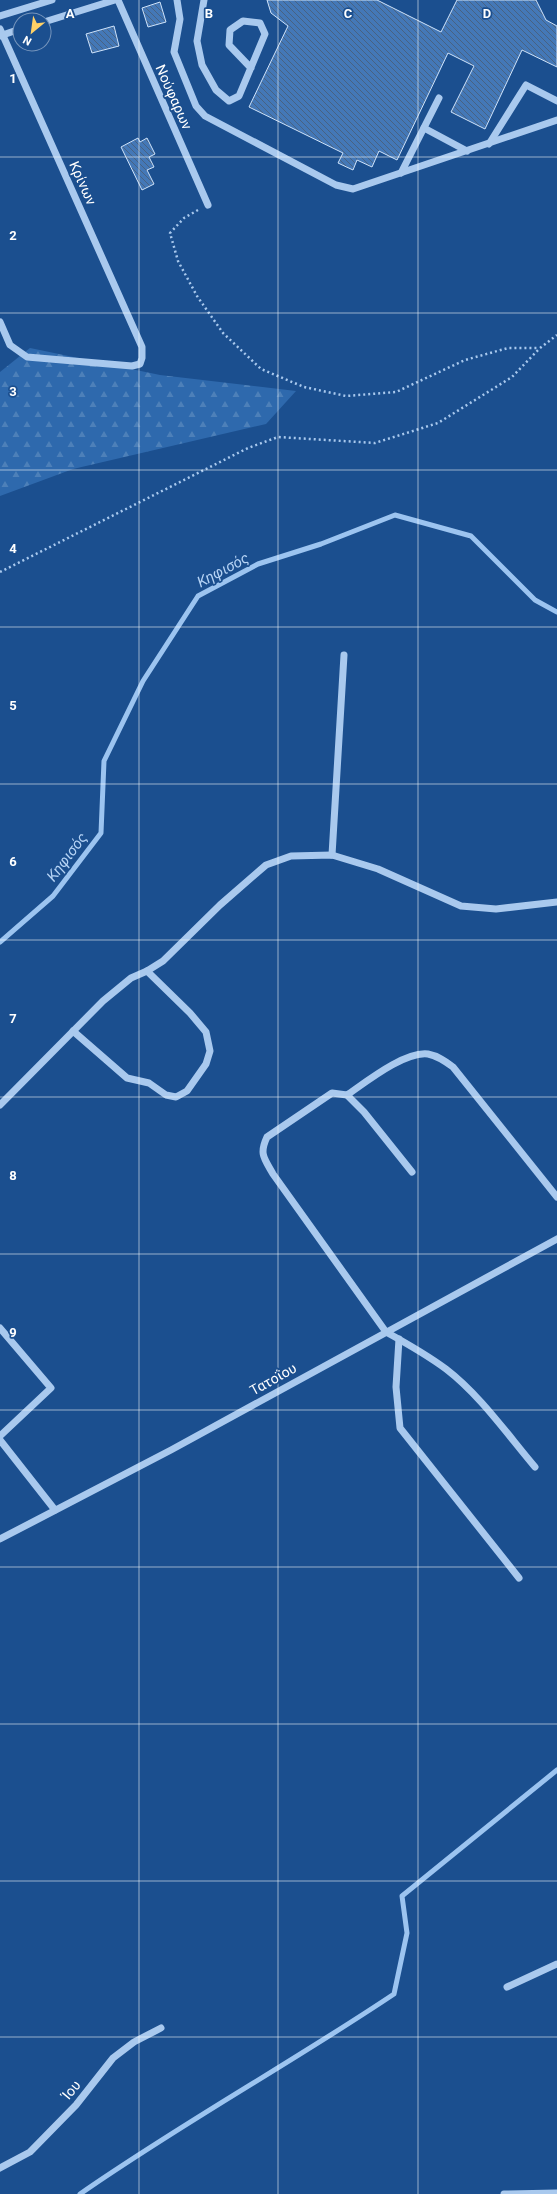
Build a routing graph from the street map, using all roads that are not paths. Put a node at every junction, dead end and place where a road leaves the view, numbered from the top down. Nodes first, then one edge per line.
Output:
1 (52, 0) edge
2 (116, 0) edge
3 (177, 0) edge
4 (204, 0) edge
5 (0, 16) edge
6 (52, 20) edge
7 (12, 31) edge
8 (1, 33) edge
9 (251, 68) junction
10 (439, 98) dead end
11 (557, 101) edge
12 (557, 120) edge
13 (424, 128) junction
14 (489, 144) junction
15 (467, 151) junction
16 (401, 173) junction
17 (208, 205) road end
18 (0, 322) edge
19 (344, 655) dead end
20 (332, 855) junction
21 (557, 902) edge
22 (147, 971) junction
23 (73, 1031) junction
24 (347, 1095) junction
25 (0, 1105) edge
26 (412, 1172) dead end
27 (557, 1197) edge
28 (557, 1238) edge
29 (0, 1328) edge
30 (386, 1332) junction
31 (399, 1339) junction
32 (0, 1436) edge
33 (0, 1440) edge
34 (535, 1466) dead end
35 (55, 1510) junction
36 (0, 1539) edge
37 (519, 1578) dead end
38 (557, 1964) edge
39 (507, 1986) dead end
40 (161, 2028) dead end
41 (0, 2168) edge
42 (557, 2193) edge
43 (504, 2194) edge

1 - 5 street
2 - 6 street
2 - 17 street, Νούφαρων
3 - 16 street
4 - 9 street
7 - 8 street
8 - 18 street, Κρίνων
9 - 9 street
10 - 13 street
11 - 14 street
12 - 14 street
13 - 15 street
13 - 16 street
14 - 15 street
15 - 16 street
19 - 20 street
20 - 21 street
20 - 22 street
22 - 23 street
22 - 23 street
23 - 25 street
24 - 26 street
24 - 27 street
24 - 30 street
28 - 30 street, Τατοΐου
29 - 32 street
30 - 31 street
30 - 35 street, Τατοΐου
31 - 34 street
31 - 37 street
33 - 35 street
35 - 36 street, Τατοΐου
38 - 39 street
40 - 41 street, Ίου
42 - 43 street

